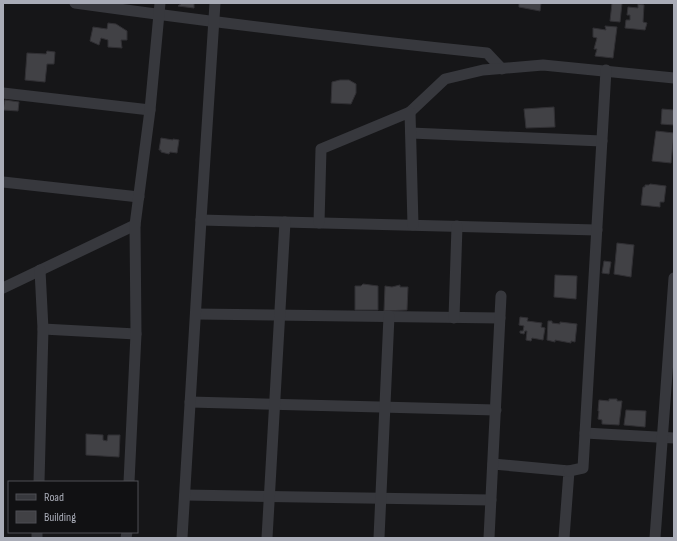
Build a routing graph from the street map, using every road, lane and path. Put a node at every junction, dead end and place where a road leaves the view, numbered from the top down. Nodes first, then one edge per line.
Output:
1 (74, 3) edge
2 (160, 3) edge
3 (216, 3) edge
4 (159, 14) junction
5 (214, 21) junction
6 (502, 69) junction
7 (606, 70) junction
8 (674, 78) edge
9 (3, 93) edge
10 (150, 110) junction
11 (410, 112) junction
12 (411, 133) junction
13 (602, 141) junction
14 (3, 182) edge
15 (139, 197) junction
16 (201, 220) junction
17 (284, 222) junction
18 (319, 223) junction
19 (135, 224) junction
20 (413, 225) junction
21 (457, 226) junction
22 (597, 230) junction
23 (40, 270) junction
24 (674, 278) edge
25 (3, 288) edge
26 (501, 296) dead end
27 (196, 314) junction
28 (279, 315) junction
29 (390, 316) junction
30 (454, 318) junction
31 (500, 318) junction
32 (43, 329) junction
33 (136, 334) junction
34 (190, 402) junction
35 (274, 404) junction
36 (385, 407) junction
37 (496, 410) junction
38 (585, 433) junction
39 (662, 437) junction
40 (674, 438) edge
41 (493, 464) junction
42 (569, 471) junction
43 (38, 481) edge
44 (129, 481) edge
45 (185, 495) junction
46 (269, 497) junction
47 (381, 498) junction
48 (491, 500) junction
49 (182, 538) edge
50 (267, 538) edge
51 (379, 538) edge
52 (489, 538) edge
53 (564, 538) edge
54 (655, 538) edge

1 - 4 street
2 - 4 street
3 - 5 street
4 - 5 street
4 - 10 street
5 - 6 street
5 - 16 street
6 - 7 street
6 - 11 street
7 - 8 street
7 - 13 street
9 - 10 street
10 - 15 street
11 - 12 street
11 - 18 street
12 - 13 street
12 - 20 street
13 - 22 street
14 - 15 street
15 - 19 street
16 - 17 street
16 - 27 street
17 - 18 street
17 - 28 street
18 - 20 street
19 - 23 street
19 - 33 street
20 - 21 street
21 - 22 street
21 - 30 street
22 - 38 street
23 - 25 street
23 - 32 street
24 - 39 street
26 - 31 street
27 - 28 street
27 - 34 street
28 - 29 street
28 - 35 street
29 - 30 street
29 - 36 street
30 - 31 street
31 - 37 street
32 - 33 street
32 - 43 street
33 - 44 street
34 - 35 street
34 - 45 street
35 - 36 street
35 - 46 street
36 - 37 street
36 - 47 street
37 - 41 street
38 - 39 street
38 - 42 street
39 - 40 street
39 - 54 street
41 - 42 street
41 - 48 street
42 - 53 street
45 - 46 street
45 - 49 street
46 - 47 street
46 - 50 street
47 - 48 street
47 - 51 street
48 - 52 street

